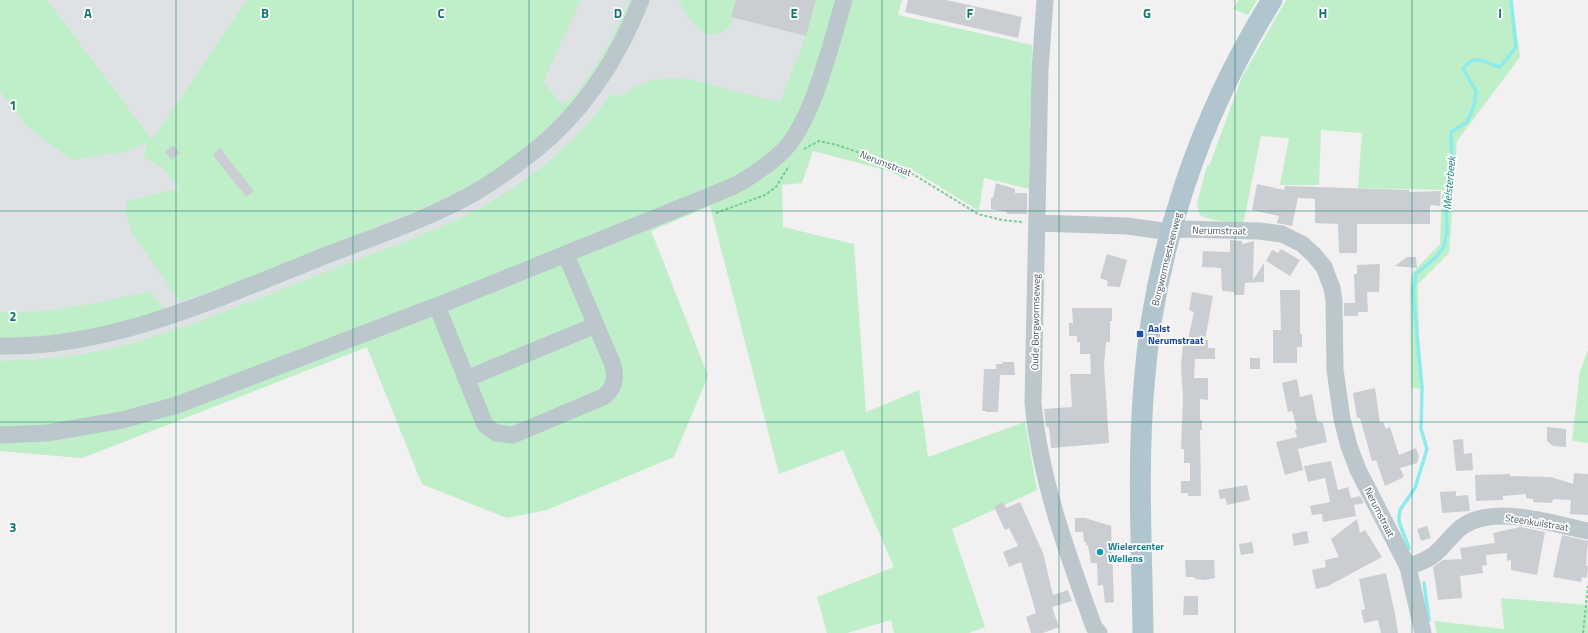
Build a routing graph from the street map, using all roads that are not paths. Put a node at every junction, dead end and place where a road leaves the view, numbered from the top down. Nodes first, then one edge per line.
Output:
1 (641, 0) edge
2 (844, 0) edge
3 (1045, 0) edge
4 (1272, 0) edge
5 (1037, 223) junction
6 (1172, 230) junction
7 (566, 255) junction
8 (437, 306) junction
9 (596, 326) junction
10 (0, 346) edge
11 (466, 379) junction
12 (0, 434) edge
13 (1588, 531) edge
14 (1408, 568) junction
15 (1098, 633) edge
16 (1143, 633) edge
17 (1423, 633) edge

1 - 10 street
2 - 7 street
3 - 5 street, Oude Borgwormseweg
4 - 6 main road, Borgwormsesteenweg
5 - 6 street, Nerumstraat
5 - 15 street, Oude Borgwormseweg
6 - 14 street, Nerumstraat
6 - 16 main road, Borgwormsesteenweg
7 - 8 street
7 - 9 street
8 - 11 street
8 - 12 street
9 - 11 street
9 - 11 street
13 - 14 street, Steenkuilstraat
14 - 17 street, Nerumstraat

